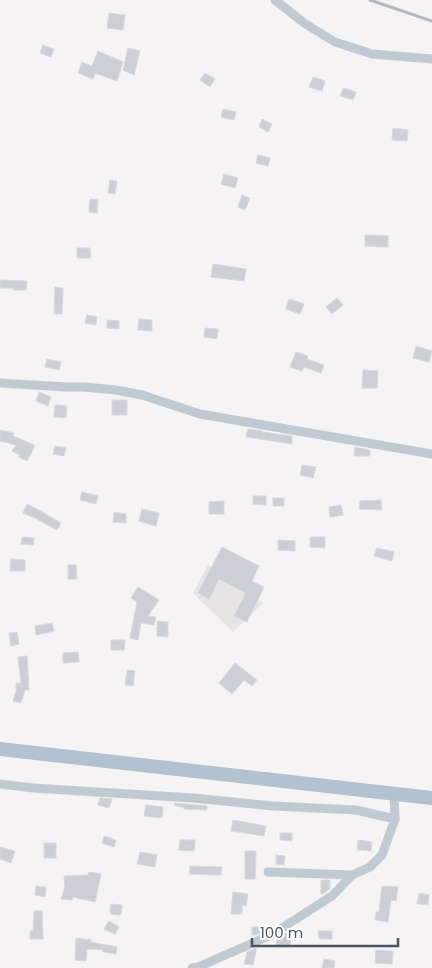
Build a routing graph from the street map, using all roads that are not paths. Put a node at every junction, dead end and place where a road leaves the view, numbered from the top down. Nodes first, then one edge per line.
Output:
1 (275, 0) edge
2 (432, 59) edge
3 (0, 383) edge
4 (432, 454) edge
5 (0, 749) edge
6 (0, 784) edge
7 (394, 794) junction
8 (432, 798) edge
9 (394, 819) junction
10 (268, 872) dead end
11 (352, 875) junction
12 (192, 968) edge

1 - 2 street
3 - 4 street
5 - 7 main road
6 - 9 street
7 - 8 main road
7 - 9 street
9 - 11 street
10 - 11 street
11 - 12 street

